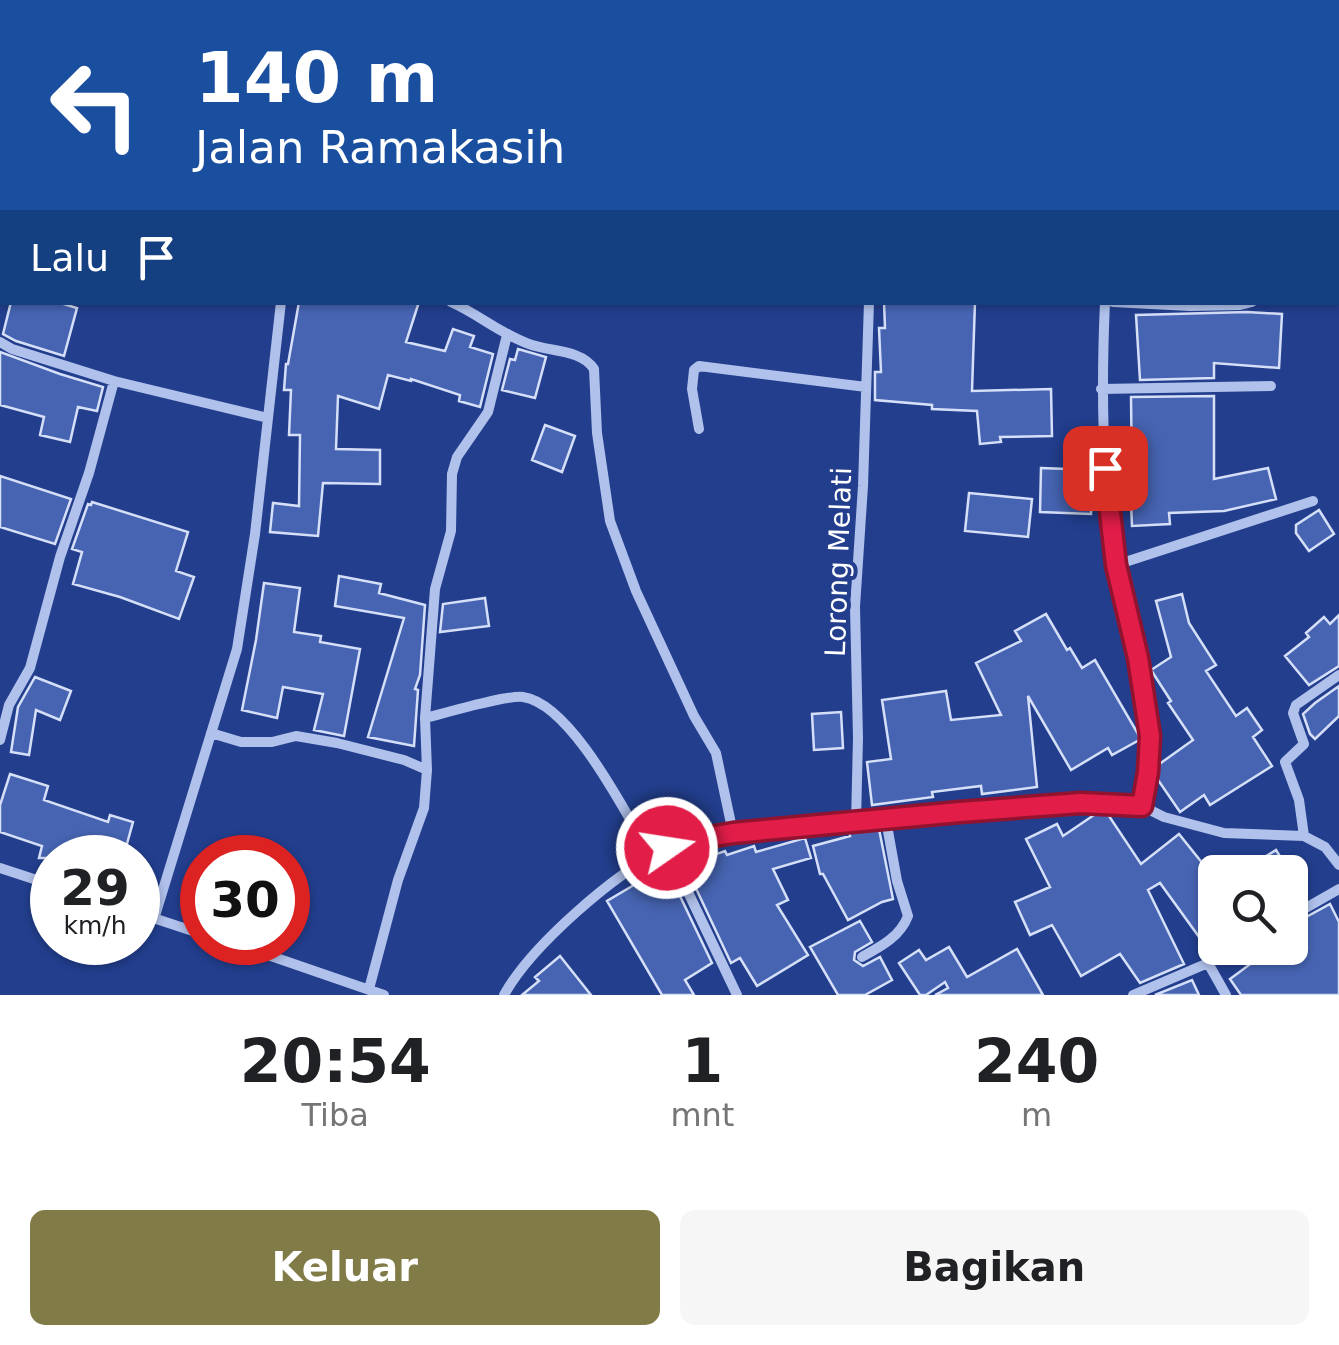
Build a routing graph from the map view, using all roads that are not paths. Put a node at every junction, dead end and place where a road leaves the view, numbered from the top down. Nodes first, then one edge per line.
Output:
1 (281, 305) edge
2 (456, 305) edge
3 (870, 305) edge
4 (1105, 305) edge
5 (1171, 305) edge
6 (1240, 305) edge
7 (506, 335) junction
8 (0, 342) edge
9 (114, 381) junction
10 (866, 386) junction
11 (1270, 386) dead end
12 (1101, 390) junction
13 (268, 418) junction
14 (699, 429) dead end
15 (1313, 501) dead end
16 (1116, 565) junction
17 (1339, 675) edge
18 (425, 718) junction
19 (211, 733) junction
20 (0, 740) edge
21 (426, 770) junction
22 (1142, 806) junction
23 (886, 820) junction
24 (856, 822) junction
25 (733, 833) junction
26 (1304, 836) junction
27 (667, 848) junction
28 (651, 856) junction
29 (1339, 865) edge
30 (0, 868) edge
31 (30, 878) edge
32 (1339, 889) edge
33 (160, 899) edge
34 (1308, 907) edge
35 (862, 956) dead end
36 (297, 965) edge
37 (1203, 965) edge
38 (1209, 965) edge
39 (369, 990) junction
40 (384, 995) edge
41 (504, 995) edge
42 (737, 995) edge
43 (1133, 995) edge
44 (1226, 995) edge

1 - 13 street
2 - 7 street
3 - 10 street, Lorong Melati
4 - 12 street
5 - 6 street
7 - 18 street
7 - 25 street
8 - 9 street
9 - 13 street
9 - 20 street
10 - 14 street
10 - 24 street, Lorong Melati
11 - 12 street
12 - 16 street
13 - 19 street
15 - 16 street
16 - 22 street
17 - 26 street
18 - 21 street
18 - 28 street
19 - 21 street
19 - 33 street
21 - 39 street
22 - 23 street
22 - 26 street
23 - 24 street
23 - 35 street
24 - 25 street
25 - 27 street
26 - 29 street
27 - 28 street
27 - 42 street
28 - 41 street
30 - 31 street
32 - 34 street
36 - 39 street
37 - 43 street
38 - 44 street
39 - 40 street

